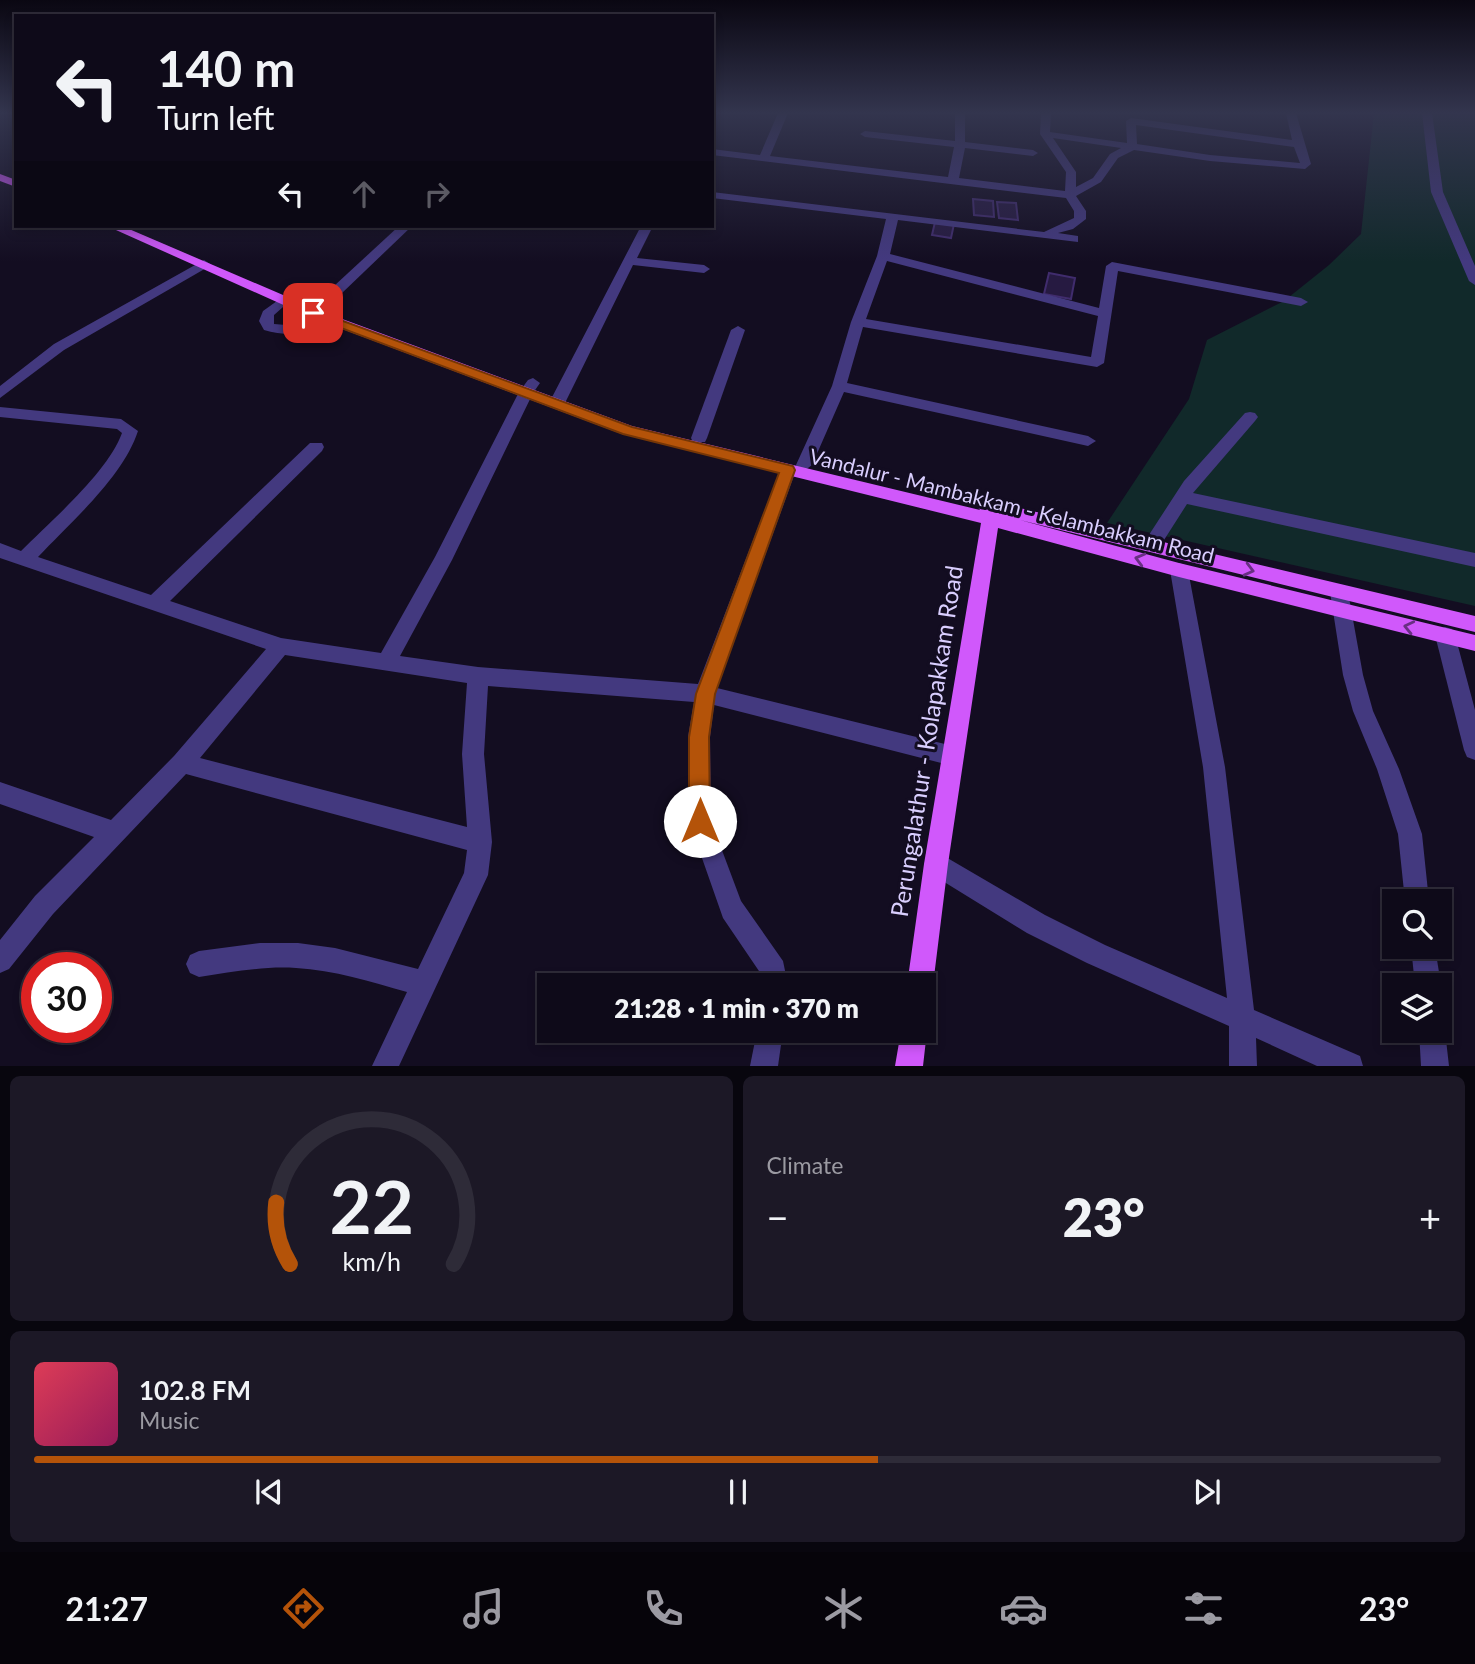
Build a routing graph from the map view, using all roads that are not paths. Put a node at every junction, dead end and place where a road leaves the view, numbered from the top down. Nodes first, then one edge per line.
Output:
1 (795, 163) edge
2 (957, 163) edge
3 (1065, 163) edge
4 (1109, 163) edge
5 (1265, 163) edge
6 (1305, 163) edge
7 (1433, 163) edge
8 (953, 181) junction
9 (714, 195) edge
10 (1070, 195) junction
11 (893, 216) junction
12 (119, 228) edge
13 (138, 228) edge
14 (404, 228) edge
15 (646, 228) edge
16 (1043, 234) junction
17 (1074, 239) dead end
18 (1115, 251) dead end
19 (883, 256) junction
20 (629, 261) junction
21 (204, 264) junction
22 (1112, 266) junction
23 (704, 269) dead end
24 (1475, 281) edge
25 (284, 300) junction
26 (1301, 302) dead end
27 (321, 313) junction
28 (1105, 314) junction
29 (858, 321) junction
30 (738, 330) dead end
31 (839, 386) junction
32 (529, 387) junction
33 (0, 393) edge
34 (560, 398) junction
35 (0, 412) edge
36 (1250, 417) dead end
37 (699, 438) junction
38 (1088, 441) dead end
39 (316, 447) dead end
40 (796, 467) junction
41 (1182, 497) junction
42 (991, 513) junction
43 (1151, 546) junction
44 (0, 550) edge
45 (24, 560) junction
46 (1475, 560) edge
47 (1180, 570) junction
48 (1342, 601) junction
49 (154, 604) junction
50 (1475, 624) edge
51 (1445, 635) junction
52 (1475, 643) edge
53 (281, 646) junction
54 (386, 662) junction
55 (478, 676) junction
56 (705, 694) junction
57 (1475, 750) edge
58 (953, 756) junction
59 (182, 763) junction
60 (0, 793) edge
61 (114, 832) junction
62 (480, 842) junction
63 (936, 864) junction
64 (1417, 889) edge
65 (0, 960) edge
66 (199, 964) dead end
67 (774, 973) edge
68 (922, 973) edge
69 (424, 983) junction
70 (1242, 1019) junction
71 (768, 1043) edge
72 (912, 1043) edge
73 (1433, 1043) edge
74 (385, 1066) edge
75 (764, 1066) edge
76 (909, 1066) edge
77 (1243, 1066) edge
78 (1350, 1066) edge
79 (1434, 1066) edge

1 - 8 street
2 - 8 street
3 - 10 street
4 - 10 street
5 - 6 street
7 - 24 street
8 - 10 street
9 - 11 street
10 - 16 street
11 - 16 street
11 - 19 street
12 - 21 main road, Vandalur - Mambakkam - Kelambakkam Road
13 - 27 main road, Vandalur - Mambakkam - Kelambakkam Road
14 - 27 street
15 - 20 street
16 - 17 street
18 - 22 street
19 - 28 street
19 - 29 street
20 - 23 street
20 - 34 street
21 - 25 main road, Vandalur - Mambakkam - Kelambakkam Road
21 - 33 street
22 - 26 street
22 - 28 street
25 - 27 main road, Vandalur - Mambakkam - Kelambakkam Road
25 - 27 street
27 - 32 main road, Vandalur - Mambakkam - Kelambakkam Road
28 - 29 street
29 - 31 street
30 - 37 street
31 - 38 street
31 - 40 street
32 - 34 main road, Vandalur - Mambakkam - Kelambakkam Road
32 - 54 street
34 - 37 main road, Vandalur - Mambakkam - Kelambakkam Road
34 - 40 main road, Vandalur - Mambakkam - Kelambakkam Road
35 - 45 street
36 - 41 street
37 - 40 main road, Vandalur - Mambakkam - Kelambakkam Road
39 - 49 street
40 - 42 main road, Vandalur - Mambakkam - Kelambakkam Road
40 - 56 street
41 - 43 street
41 - 46 street
42 - 43 main road, Vandalur - Mambakkam - Kelambakkam Road
47 -> 42 main road, Vandalur - Mambakkam - Kelambakkam Road
42 - 58 main road, Perungalathur - Kolapakkam Road
43 -> 48 main road, Vandalur - Mambakkam - Kelambakkam Road
44 - 45 street
45 - 49 street
47 - 48 main road, Vandalur - Mambakkam - Kelambakkam Road
47 - 70 street
48 - 50 main road, Vandalur - Mambakkam - Kelambakkam Road
51 -> 48 main road, Vandalur - Mambakkam - Kelambakkam Road
48 - 64 street
49 - 53 street
51 - 52 main road, Vandalur - Mambakkam - Kelambakkam Road
51 - 57 street
53 - 54 street
53 - 59 street
54 - 55 street
55 - 56 street
55 - 62 street
56 - 58 street
56 - 67 street
58 - 63 main road, Perungalathur - Kolapakkam Road
59 - 61 street
59 - 62 street
60 - 61 street
61 - 65 street
62 - 69 street
63 - 68 main road, Perungalathur - Kolapakkam Road
63 - 70 street
66 - 69 street
69 - 74 street
70 - 77 street
70 - 78 street
71 - 75 street
72 - 76 main road
73 - 79 street

